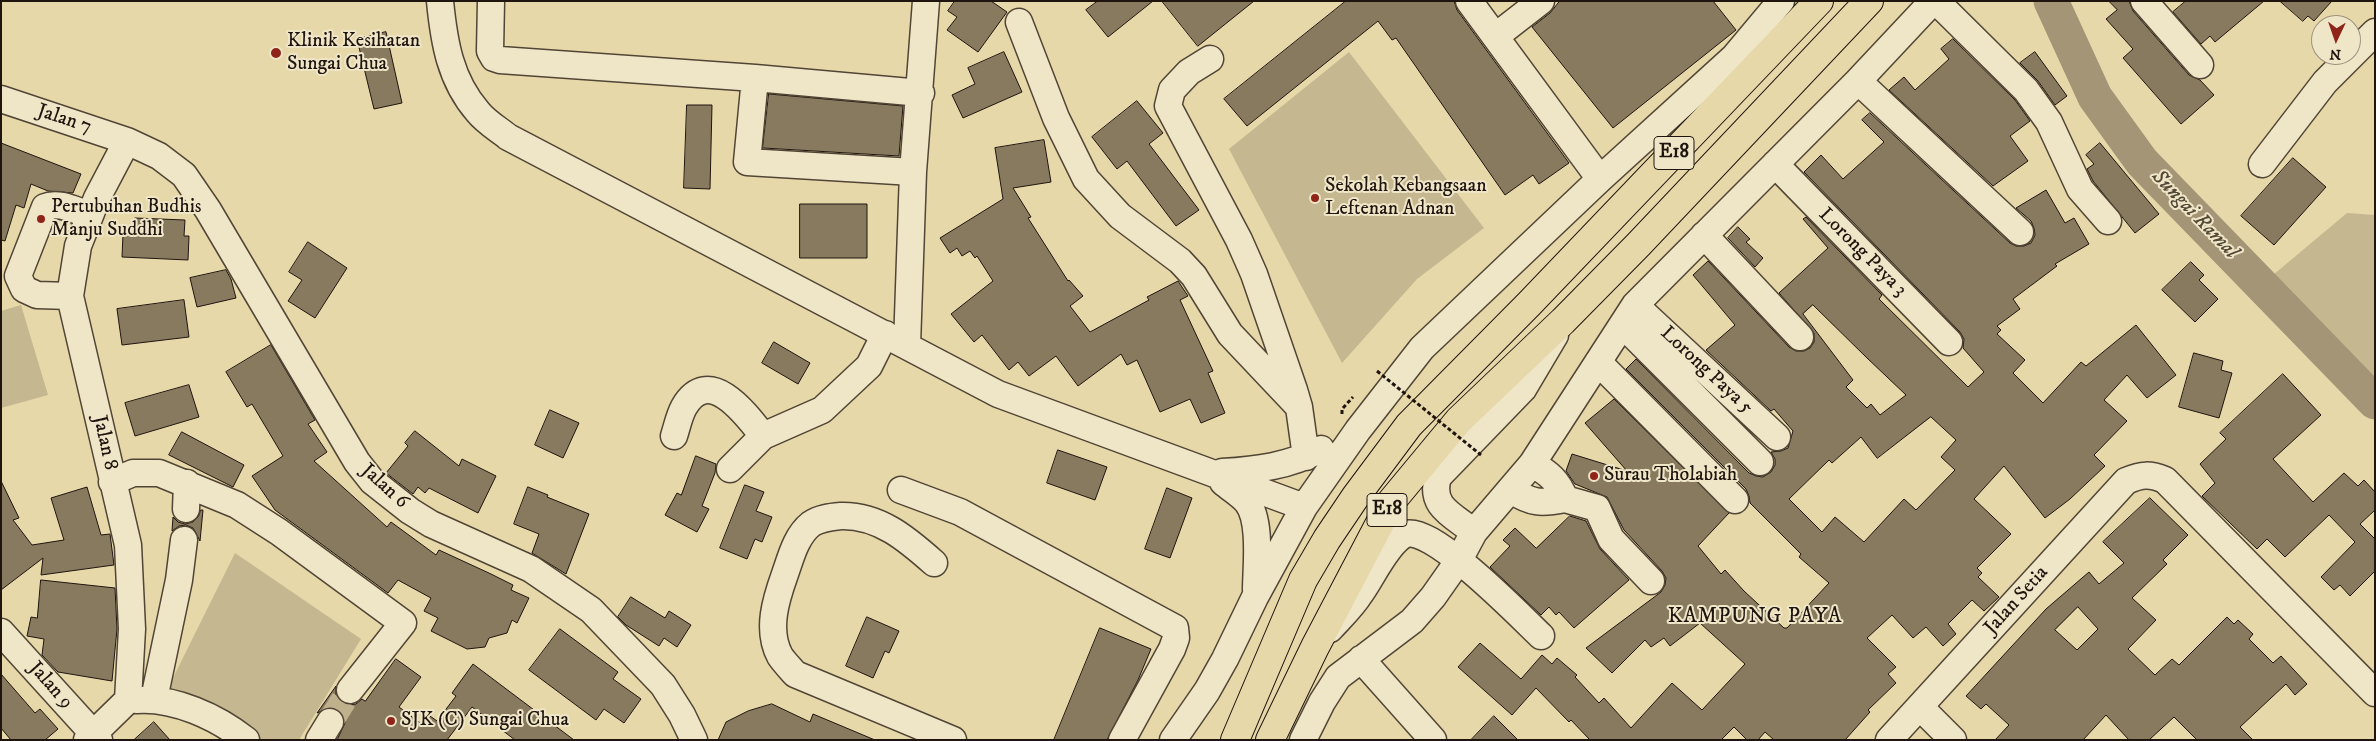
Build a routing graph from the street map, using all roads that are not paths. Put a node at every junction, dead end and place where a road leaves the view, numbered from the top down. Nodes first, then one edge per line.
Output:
1 (440, 1) edge
2 (491, 1) edge
3 (926, 1) edge
4 (1469, 1) edge
5 (1540, 1) edge
6 (1781, 1) edge
7 (1819, 1) edge
8 (1869, 1) edge
9 (1934, 1) edge
10 (2144, 1) edge
11 (1019, 22) dead end
12 (2375, 32) edge
13 (1496, 36) junction
14 (1210, 59) dead end
15 (2200, 65) dead end
16 (755, 78) junction
17 (1858, 81) junction
18 (921, 93) junction
19 (1, 99) edge
20 (127, 141) junction
21 (1775, 164) junction
22 (2262, 164) dead end
23 (913, 172) junction
24 (1600, 179) junction
25 (90, 215) junction
26 (2108, 221) dead end
27 (2020, 232) dead end
28 (1704, 236) junction
29 (70, 296) junction
30 (1629, 315) junction
31 (1563, 322) junction
32 (1800, 337) dead end
33 (896, 340) junction
34 (1949, 342) dead end
35 (1598, 362) junction
36 (1299, 407) junction
37 (1358, 430) junction
38 (674, 436) dead end
39 (763, 436) junction
40 (1777, 437) dead end
41 (1306, 457) junction
42 (1760, 462) dead end
43 (1532, 464) junction
44 (730, 469) dead end
45 (1211, 472) junction
46 (112, 482) junction
47 (187, 483) junction
48 (901, 490) dead end
49 (1510, 490) junction
50 (1565, 499) junction
51 (1735, 500) dead end
52 (1304, 507) junction
53 (186, 509) dead end
54 (1474, 532) junction
55 (184, 540) dead end
56 (1459, 560) junction
57 (934, 563) dead end
58 (1651, 581) dead end
59 (1256, 597) junction
60 (1, 632) edge
61 (1541, 636) dead end
62 (1315, 647) junction
63 (1361, 659) junction
64 (350, 690) tunnel mouth
65 (2375, 693) edge
66 (154, 699) junction
67 (128, 700) junction
68 (1920, 707) junction
69 (93, 738) edge
70 (246, 740) edge
71 (694, 740) edge
72 (953, 740) edge
73 (1122, 740) edge
74 (1173, 740) edge
75 (1235, 740) edge
76 (1270, 740) edge
77 (1303, 740) edge
78 (1433, 740) edge
79 (1889, 740) edge
80 (1953, 740) edge

1 - 33 street
2 - 16 street
3 - 18 street
4 - 13 street
5 - 13 street
6 - 24 street
7 - 75 highway, E18
8 - 31 highway, E18
9 - 17 street
9 - 26 street
10 - 15 street
11 - 36 street
12 - 22 street
13 - 24 street
14 - 36 street
16 - 18 street
16 - 23 street
17 - 21 street
17 - 27 street
18 - 23 street
19 - 20 street, Jalan 7
20 - 25 street, Jalan 8
20 - 71 street, Jalan 6
21 - 28 street
21 - 34 street, Lorong Paya 3
23 - 33 street
24 - 37 street
25 - 29 street, Jalan 8
25 - 29 street
28 - 30 street
28 - 32 street
29 - 46 street, Jalan 8
30 - 35 street
30 - 40 street, Lorong Paya 5
30 - 42 street
31 - 54 street
31 - 62 highway, E18
33 - 39 street
33 - 45 street
35 - 43 street
35 - 51 street
36 - 41 street
37 - 41 street
37 - 52 street
38 - 39 street
39 - 44 street
41 - 45 street
43 - 49 street
43 - 50 street
45 - 52 street
45 - 59 street
46 - 47 street
46 - 67 street, Jalan 8
47 - 53 street
47 - 64 street
48 - 73 street
49 - 50 street
49 - 54 street
50 - 58 street
52 - 59 street
54 - 56 street
55 - 66 street
56 - 61 street
56 - 62 street
56 - 63 street
57 - 72 street
59 - 74 street
60 - 69 street, Jalan 9
62 - 76 highway, E18
63 - 77 street
63 - 78 street
65 - 68 street, Jalan Setia
66 - 67 street
66 - 70 street
67 - 69 street
68 - 79 street, Jalan Setia
68 - 80 street

